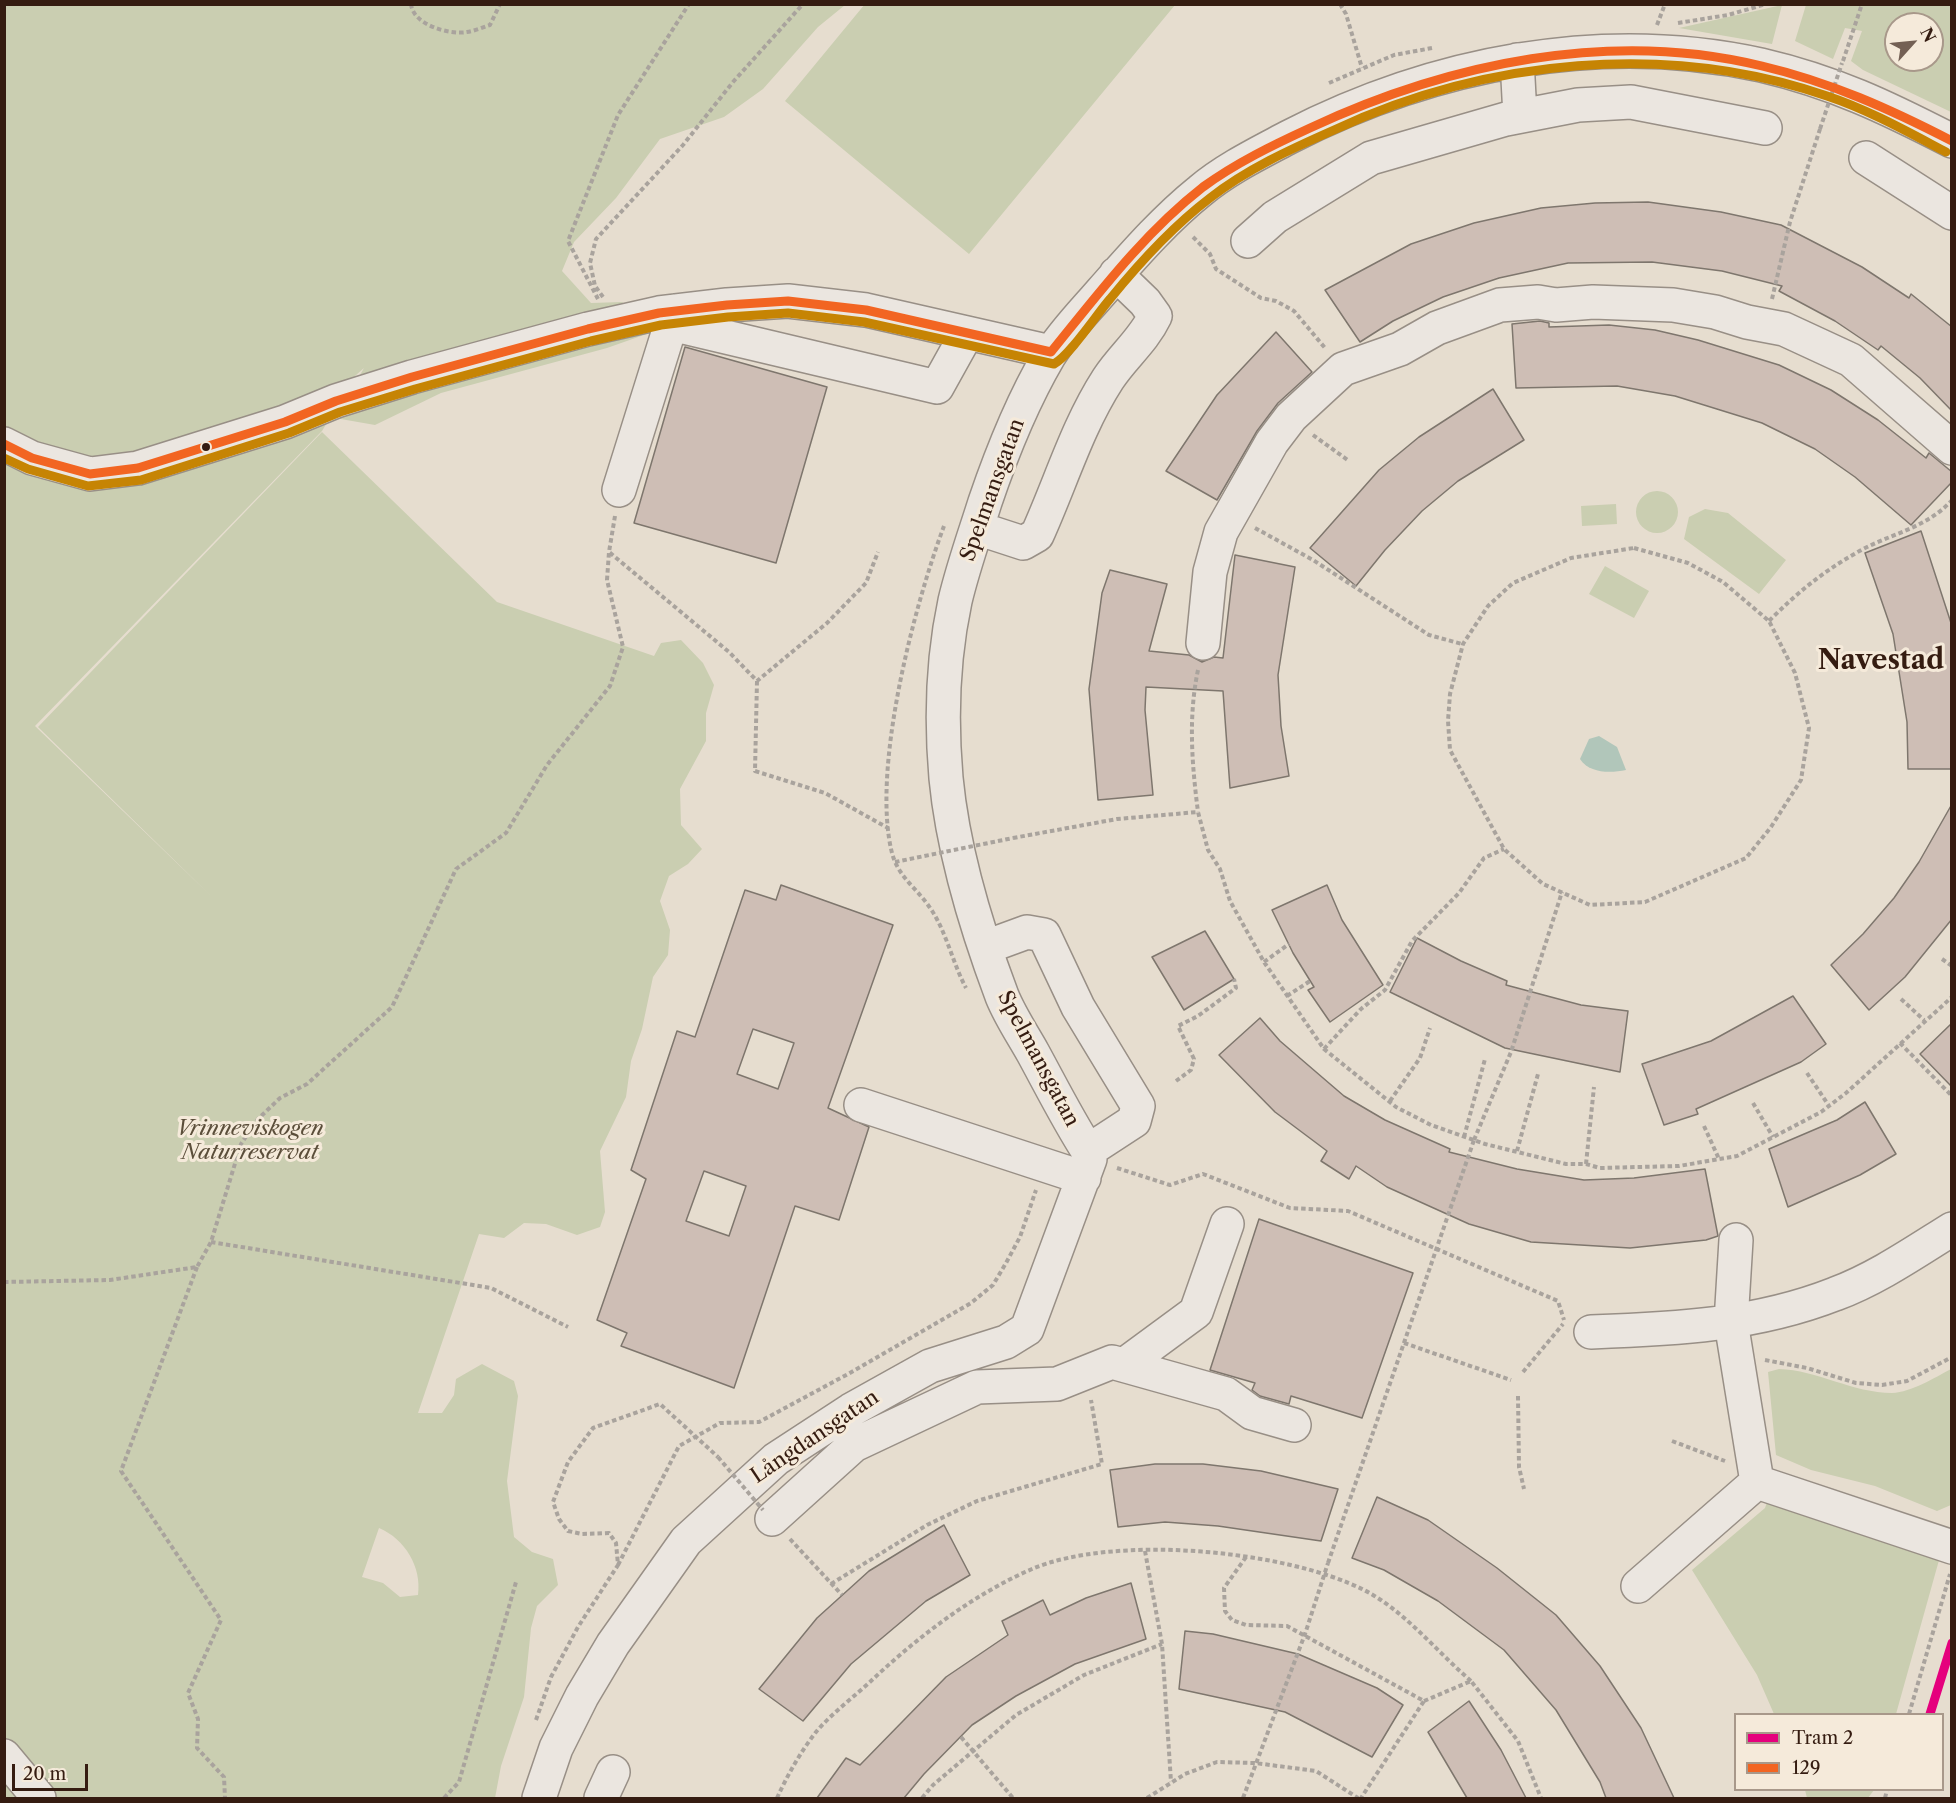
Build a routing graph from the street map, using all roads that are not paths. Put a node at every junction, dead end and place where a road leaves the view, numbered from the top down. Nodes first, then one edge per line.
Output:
1 (1517, 60) junction
2 (1520, 116) junction
3 (1765, 128) dead end
4 (1952, 141) edge
5 (1866, 158) dead end
6 (1952, 213) edge
7 (1248, 242) dead end
8 (1116, 274) junction
9 (673, 317) junction
10 (968, 333) junction
11 (1052, 352) junction
12 (4, 444) edge
13 (1952, 448) edge
14 (619, 490) road end
15 (961, 525) junction
16 (1203, 643) road end
17 (986, 947) junction
18 (861, 1105) dead end
19 (1087, 1163) junction
20 (1227, 1224) dead end
21 (1952, 1229) edge
22 (1736, 1240) dead end
23 (1731, 1322) junction
24 (1578, 1327) road end
25 (1124, 1365) junction
26 (1294, 1425) dead end
27 (1756, 1482) junction
28 (767, 1514) road end
29 (1952, 1547) edge
30 (1638, 1586) dead end
31 (4, 1756) edge
32 (39, 1798) edge
33 (539, 1798) edge

1 - 2 street
1 - 4 street, Spelmansgatan
1 - 8 street, Spelmansgatan
2 - 3 street
2 - 7 street
5 - 6 street
8 - 11 street, Spelmansgatan
8 - 15 street
9 - 10 street
9 - 10 street
9 - 12 street
9 - 14 street
10 - 11 street
11 - 15 street, Spelmansgatan
13 - 16 street
15 - 17 street, Spelmansgatan
17 - 19 street, Spelmansgatan
17 - 19 street
18 - 19 street
19 - 33 street, Långdansgatan
20 - 25 street
21 - 23 street
22 - 23 street
23 - 24 street
23 - 27 street
25 - 26 street
25 - 28 street
27 - 29 street
27 - 30 street
31 - 32 street

